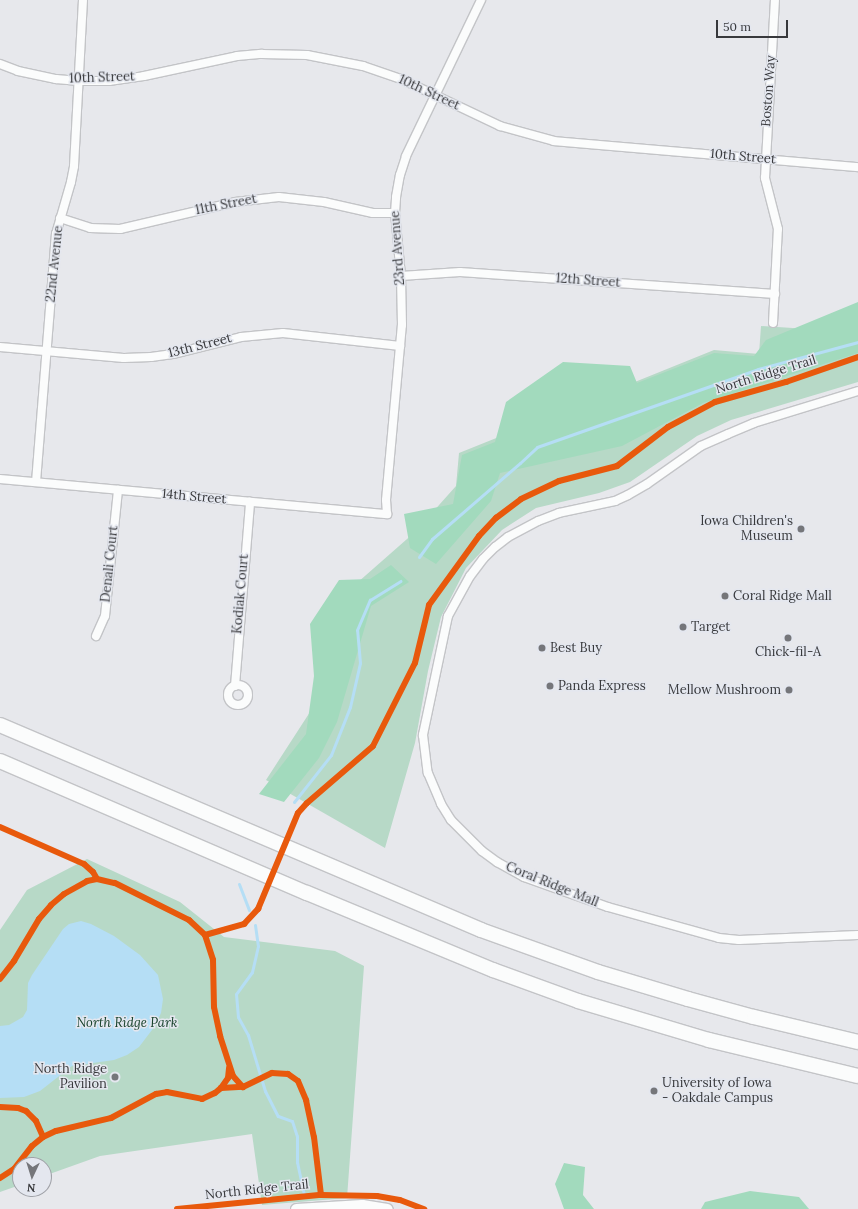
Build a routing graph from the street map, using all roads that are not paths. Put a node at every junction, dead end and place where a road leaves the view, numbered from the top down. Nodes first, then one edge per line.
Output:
1 (83, 0) edge
2 (481, 0) edge
3 (775, 0) edge
4 (0, 64) edge
5 (79, 81) junction
6 (435, 96) junction
7 (765, 159) junction
8 (858, 166) edge
9 (395, 212) junction
10 (60, 218) junction
11 (401, 276) junction
12 (775, 294) junction
13 (773, 323) dead end
14 (400, 346) junction
15 (0, 347) edge
16 (47, 351) junction
17 (858, 391) edge
18 (0, 479) edge
19 (36, 482) junction
20 (118, 490) junction
21 (250, 502) junction
22 (387, 514) joint
23 (96, 636) dead end
24 (235, 686) dead end
25 (0, 725) edge
26 (0, 761) edge
27 (858, 935) edge
28 (858, 1042) edge
29 (785, 1059) junction
30 (858, 1076) edge
31 (858, 1081) edge
32 (296, 1209) edge
33 (387, 1209) edge

1 - 5 street, 22nd Avenue
2 - 6 street, 23rd Avenue
3 - 7 street, Boston Way
4 - 5 street, 10th Street
5 - 6 street, 10th Street
5 - 10 street, 22nd Avenue
6 - 7 street, 10th Street
6 - 9 street, 23rd Avenue
7 - 8 street, 10th Street
7 - 12 street, Boston Way
9 - 10 street, 11th Street
9 - 11 street, 23rd Avenue
10 - 16 street, 22nd Avenue
11 - 12 street, 12th Street
11 - 14 street, 23rd Avenue
12 - 13 street, Boston Way
14 - 16 street, 13th Street
14 - 22 street, 23rd Avenue
15 - 16 street, 13th Street
16 - 19 street, 22nd Avenue
17 - 27 street, Coral Ridge Mall
18 - 19 street, 14th Street
19 - 20 street, 14th Street
20 - 21 street, 14th Street
20 - 23 street, Denali Court
21 - 22 street, 14th Street
21 - 24 street, Kodiak Court
25 - 28 highway
26 - 29 highway
29 - 30 highway
29 - 31 highway
32 - 33 street

